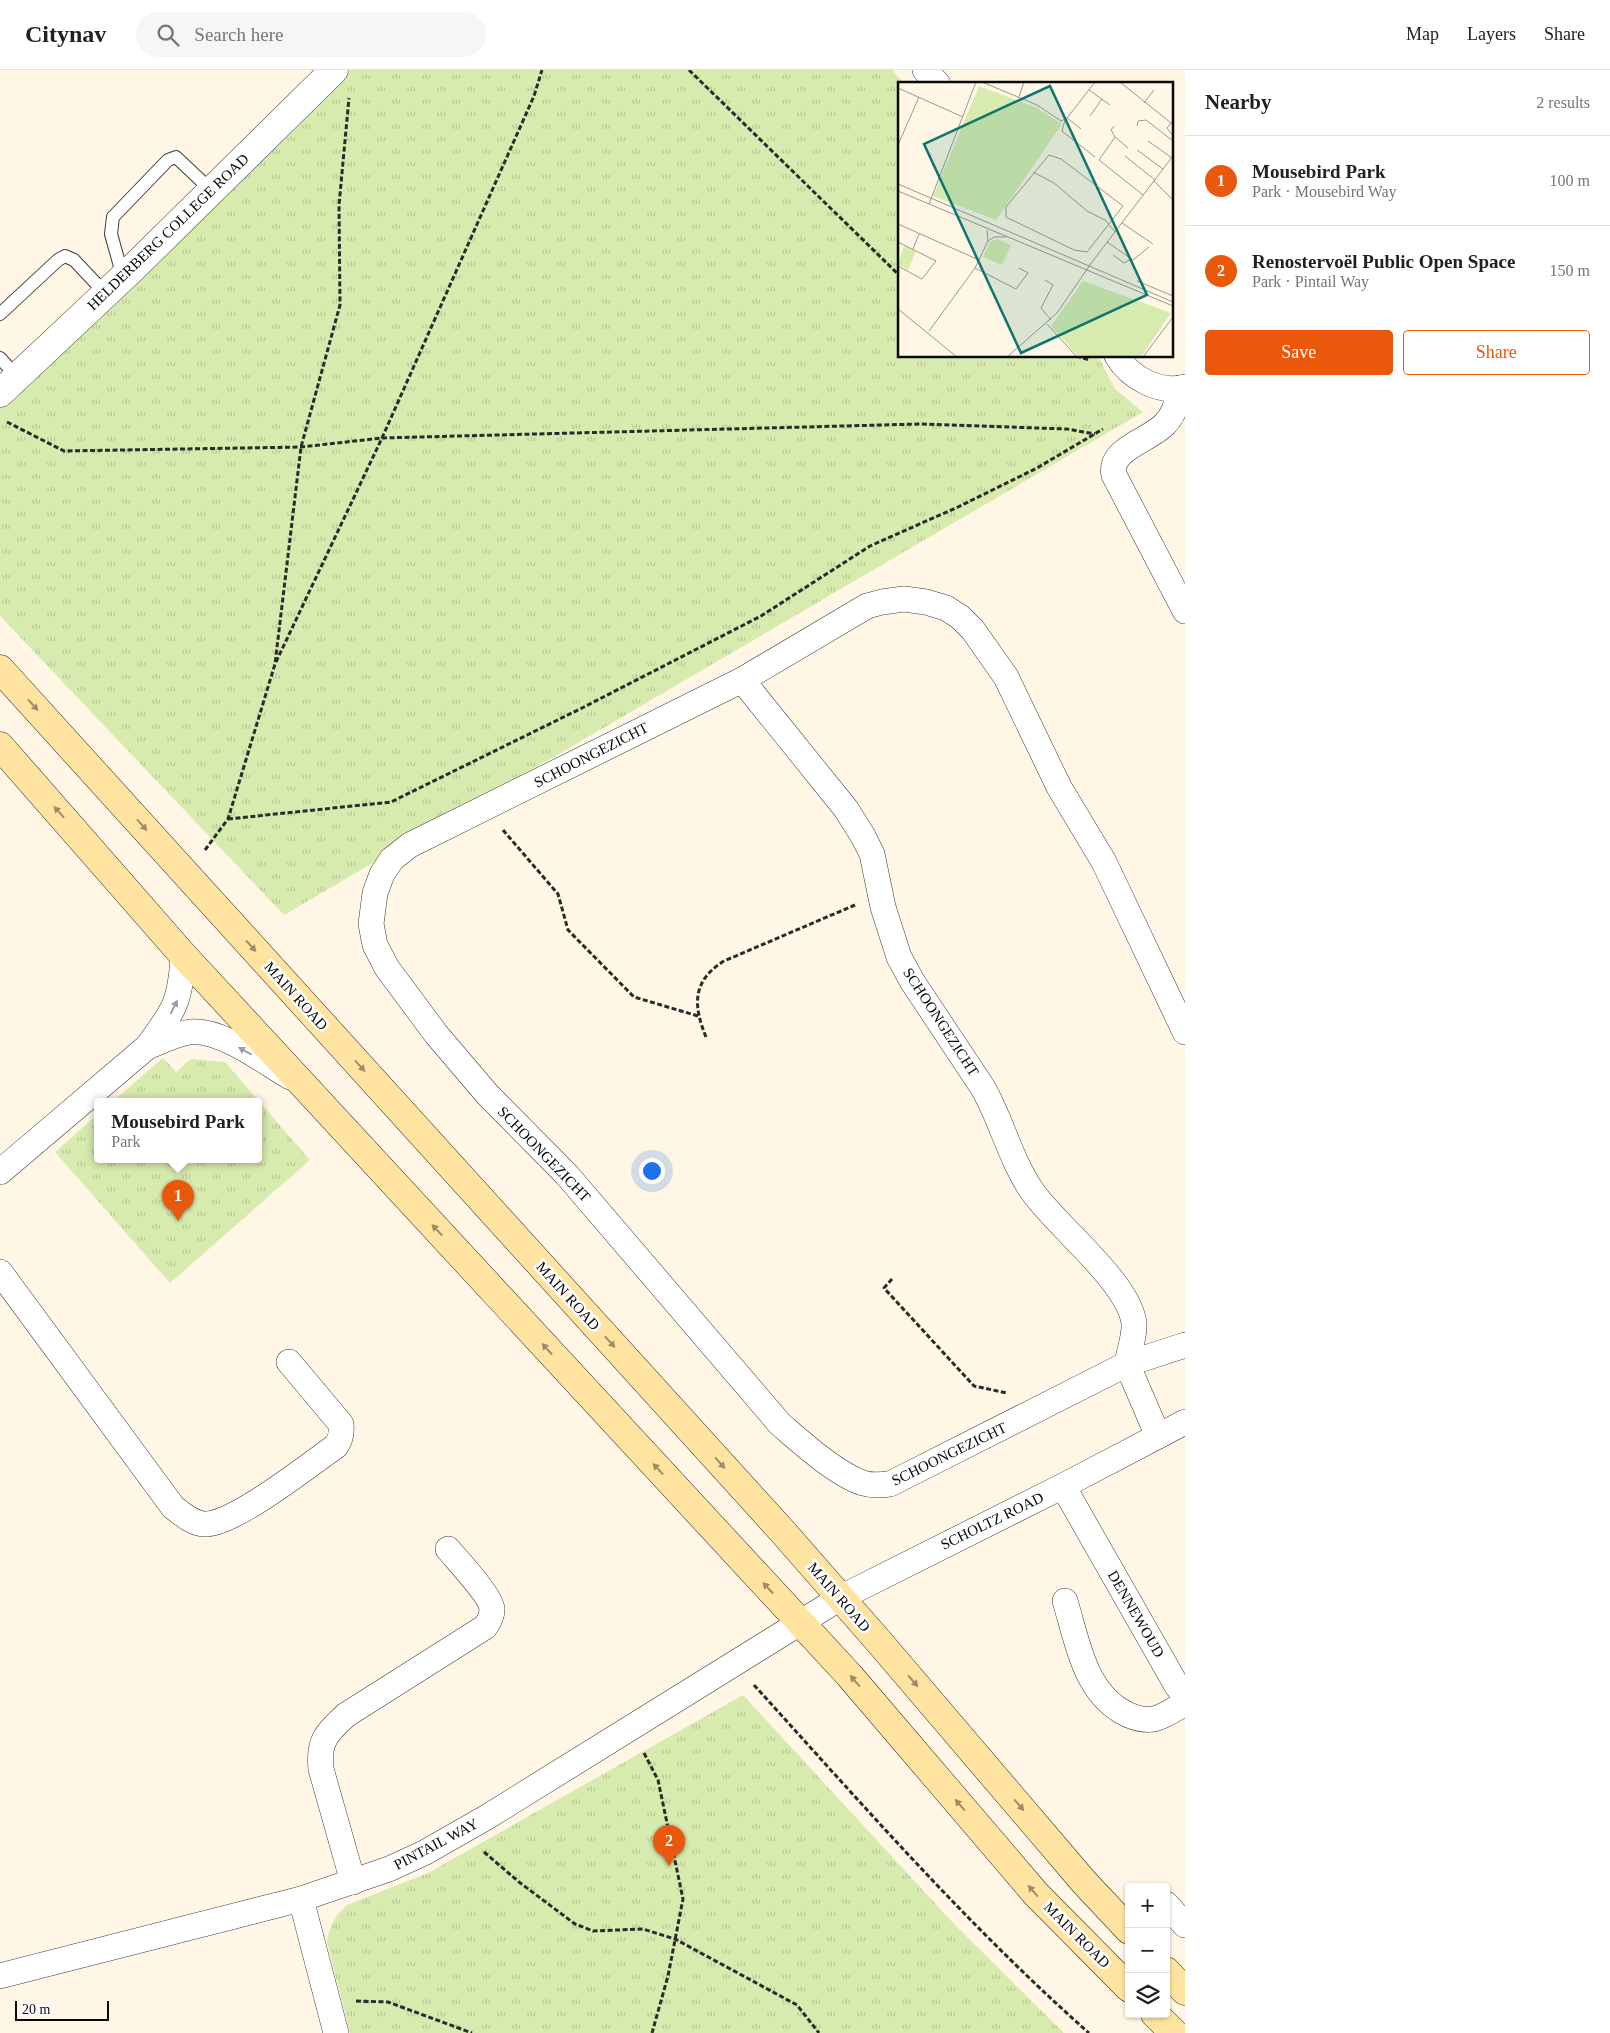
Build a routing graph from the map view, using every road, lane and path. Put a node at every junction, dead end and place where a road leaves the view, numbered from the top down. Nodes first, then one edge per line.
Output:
1 (542, 70) edge
2 (689, 70) edge
3 (925, 70) edge
4 (342, 80) edge
5 (936, 82) edge
6 (212, 190) junction
7 (898, 274) edge
8 (114, 286) junction
9 (0, 314) edge
10 (1119, 358) edge
11 (6, 376) edge
12 (1182, 388) edge
13 (0, 418) edge
14 (1110, 424) dead end
15 (1095, 434) junction
16 (382, 438) junction
17 (301, 447) junction
18 (1185, 611) edge
19 (275, 664) junction
20 (0, 669) edge
21 (742, 680) junction
22 (0, 746) edge
23 (484, 808) junction
24 (228, 818) junction
25 (187, 875) junction
26 (880, 894) junction
27 (183, 955) junction
28 (698, 1016) junction
29 (1185, 1032) edge
30 (706, 1037) dead end
31 (147, 1047) junction
32 (302, 1084) junction
33 (5, 1159) edge
34 (0, 1272) edge
35 (892, 1279) dead end
36 (1185, 1345) edge
37 (289, 1362) dead end
38 (1131, 1374) junction
39 (1026, 1416) junction
40 (1185, 1422) edge
41 (1158, 1436) junction
42 (1063, 1486) junction
43 (448, 1549) dead end
44 (840, 1598) junction
45 (1064, 1601) dead end
46 (801, 1624) junction
47 (735, 1664) junction
48 (1185, 1696) edge
49 (1185, 1703) edge
50 (630, 1728) junction
51 (462, 1832) junction
52 (353, 1882) junction
53 (301, 1899) junction
54 (1170, 1908) edge
55 (1185, 1925) edge
56 (1127, 1928) edge
57 (675, 1939) junction
58 (1168, 1973) edge
59 (0, 1976) edge
60 (1125, 1984) edge
61 (1185, 1992) edge
62 (326, 2000) junction
63 (1159, 2018) edge
64 (336, 2033) edge
65 (472, 2033) edge
66 (652, 2033) edge
67 (819, 2033) edge
68 (1088, 2033) edge
69 (1174, 2033) edge

1 - 16 path
2 - 7 path
3 - 5 street
4 - 6 street, HELDERBERG COLLEGE ROAD
4 - 17 path
6 - 8 street, HELDERBERG COLLEGE ROAD
6 - 8 lane
8 - 9 lane
8 - 11 street, HELDERBERG COLLEGE ROAD
10 - 12 street
12 - 18 street
13 - 17 path
14 - 15 path
15 - 16 path
15 - 24 path
16 - 17 path
16 - 19 path
17 - 19 path
19 - 24 path
20 -> 25 main road, MAIN ROAD
21 - 23 street, SCHOONGEZICHT
21 - 26 street, SCHOONGEZICHT
21 - 29 street, SCHOONGEZICHT
27 -> 22 main road, MAIN ROAD
23 - 28 path
23 - 39 street, SCHOONGEZICHT
24 - 25 path
25 -> 44 main road, MAIN ROAD
26 - 28 path
26 - 38 street, SCHOONGEZICHT
31 -> 27 street
27 - 32 main road, MAIN ROAD
28 - 30 path
32 -> 31 street
31 - 33 street
46 -> 32 main road, MAIN ROAD
34 - 37 street
35 - 39 path
36 - 38 street, SCHOONGEZICHT
38 - 39 street, SCHOONGEZICHT
38 - 41 street
40 - 41 street, SCHOLTZ ROAD
41 - 42 street, SCHOLTZ ROAD
42 - 44 street, SCHOLTZ ROAD
42 - 48 street, DENNEWOUD
43 - 52 street
44 - 46 street, SCHOLTZ ROAD
44 -> 56 main road, MAIN ROAD
45 - 49 street
46 - 47 street, PINTAIL WAY
60 -> 46 main road, MAIN ROAD
47 - 50 street, PINTAIL WAY
47 - 68 path
50 - 51 street, PINTAIL WAY
50 - 57 path
51 - 52 street, PINTAIL WAY
51 - 57 path
52 - 53 street, PINTAIL WAY
53 - 59 street, PINTAIL WAY
53 - 62 street
54 - 55 street
57 - 66 path
57 - 67 path
58 - 61 main road
62 - 64 street
62 - 65 path
63 - 69 main road

